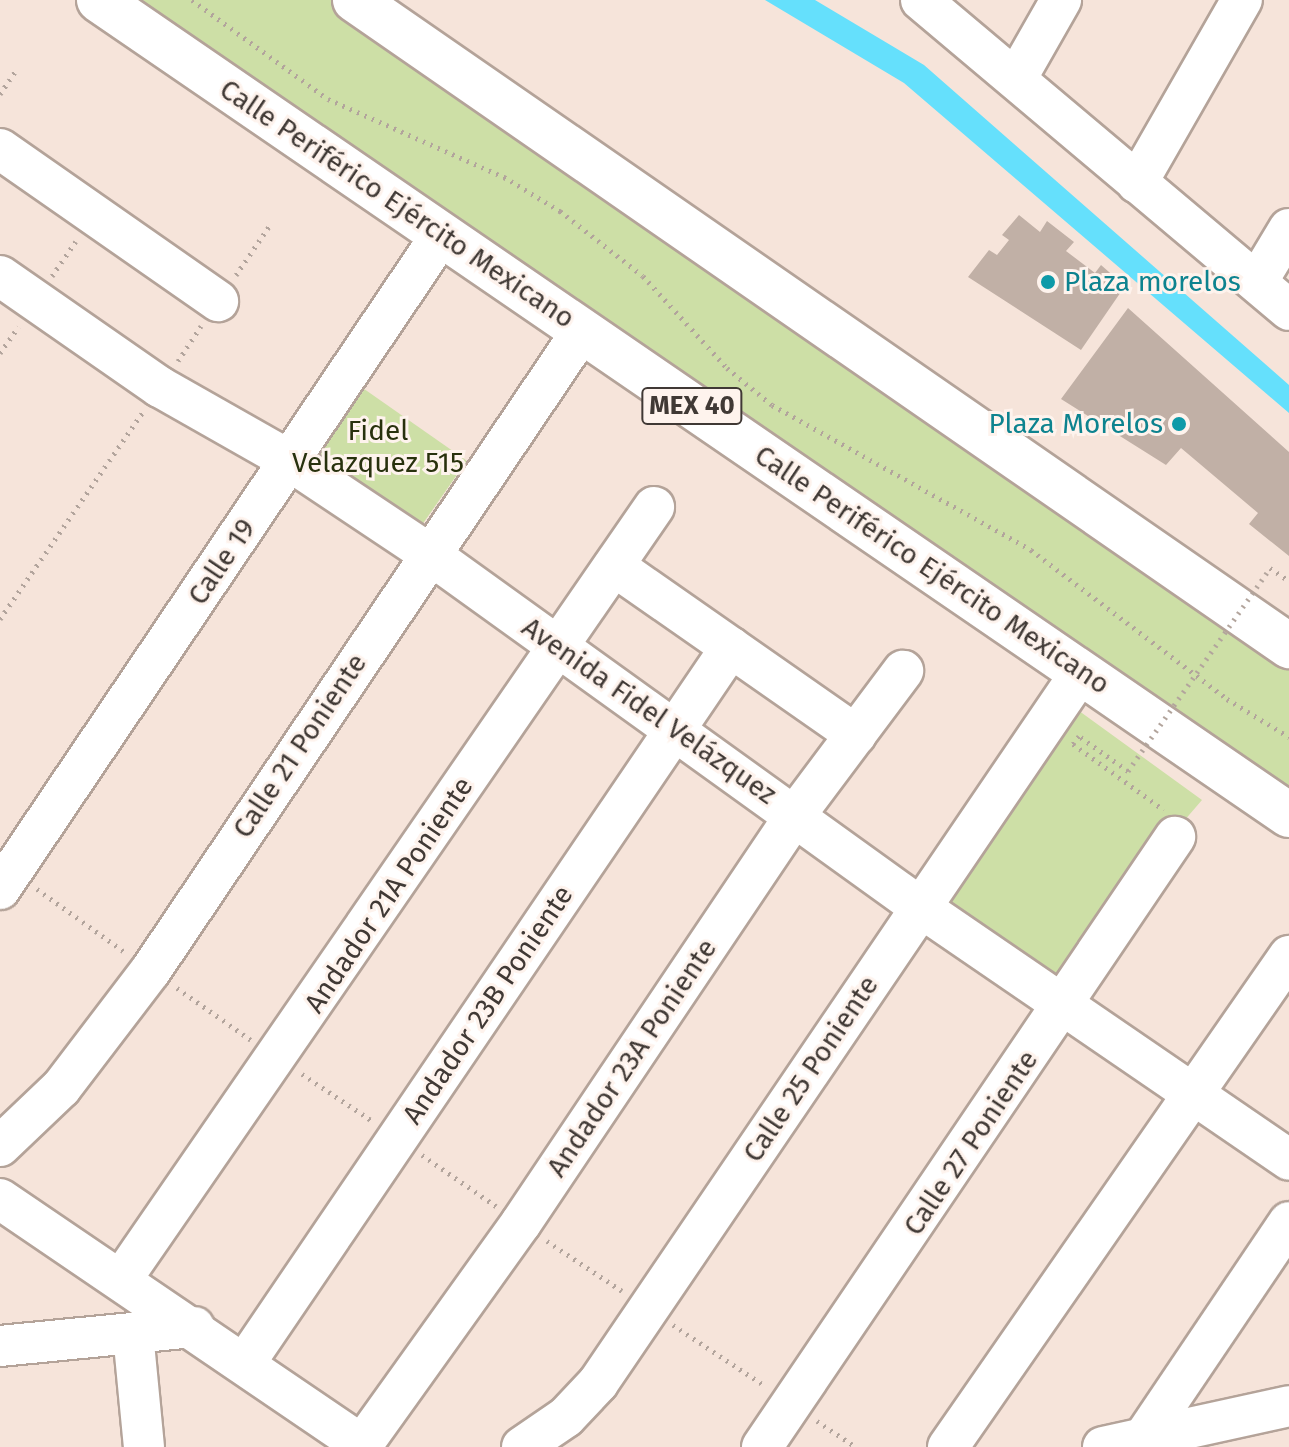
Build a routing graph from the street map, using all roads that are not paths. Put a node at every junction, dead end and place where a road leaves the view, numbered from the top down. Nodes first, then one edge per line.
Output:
1 (99, 0) edge
2 (355, 0) edge
3 (921, 0) edge
4 (1061, 0) edge
5 (1242, 0) edge
6 (1016, 79) junction
7 (0, 149) edge
8 (1137, 183) junction
9 (1289, 229) edge
10 (442, 234) junction
11 (0, 276) edge
12 (1257, 282) junction
13 (218, 301) road end
14 (1289, 310) edge
15 (582, 331) junction
16 (290, 461) junction
17 (654, 507) dead end
18 (428, 553) junction
19 (614, 566) junction
20 (1289, 646) edge
21 (558, 647) junction
22 (731, 647) junction
23 (903, 671) dead end
24 (1081, 672) junction
25 (674, 732) junction
26 (856, 735) junction
27 (796, 814) junction
28 (1289, 815) edge
29 (1175, 837) road end
30 (0, 889) edge
31 (920, 907) junction
32 (1289, 956) edge
33 (1066, 1003) junction
34 (1194, 1092) junction
35 (0, 1146) edge
36 (1289, 1160) edge
37 (0, 1199) edge
38 (1289, 1222) edge
39 (121, 1280) junction
40 (194, 1327) junction
41 (133, 1333) junction
42 (0, 1346) edge
43 (245, 1363) junction
44 (1289, 1406) edge
45 (1144, 1437) junction
46 (364, 1446) edge
47 (144, 1447) edge
48 (522, 1447) edge
49 (762, 1447) edge
50 (948, 1447) edge
51 (1103, 1447) edge

1 - 10 highway, Calle Periférico Ejército Mexicano / MEX 40
2 - 20 highway
3 - 6 street
4 - 6 street
5 - 8 street
6 - 8 street
7 - 13 street
8 - 12 street
9 - 12 street
10 - 15 highway, Calle Periférico Ejército Mexicano / MEX 40
10 - 16 street, Calle 19
11 - 16 street, Avenida Fidel Velázquez
12 - 14 street
15 - 18 street, Calle 21 Poniente
15 - 24 highway, Calle Periférico Ejército Mexicano / MEX 40
16 - 18 street, Avenida Fidel Velázquez
16 - 30 street, Calle 19
17 - 19 street, Andador 21A Poniente
18 - 21 street, Avenida Fidel Velázquez
18 - 35 street, Calle 21 Poniente
19 - 21 street, Andador 21A Poniente
19 - 22 street
21 - 25 street, Avenida Fidel Velázquez
21 - 39 street, Andador 21A Poniente
22 - 25 street, Andador 23B Poniente
22 - 26 street
23 - 26 street, Andador 23A Poniente
24 - 28 highway, Calle Periférico Ejército Mexicano / MEX 40
24 - 31 street, Calle 25 Poniente
25 - 27 street, Avenida Fidel Velázquez
25 - 43 street, Andador 23B Poniente
26 - 27 street, Andador 23A Poniente
27 - 31 street, Avenida Fidel Velázquez
27 - 46 street, Andador 23A Poniente
29 - 33 street, Calle 27 Poniente
31 - 33 street, Avenida Fidel Velázquez
31 - 48 street, Calle 25 Poniente
32 - 34 street
33 - 34 street, Avenida Fidel Velázquez
33 - 49 street, Calle 27 Poniente
34 - 36 street, Avenida Fidel Velázquez
34 - 50 street
37 - 39 street
38 - 45 street
39 - 40 street
40 - 41 street
40 - 43 street
41 - 42 street
41 - 47 street
43 - 46 street
44 - 45 street
45 - 51 street

